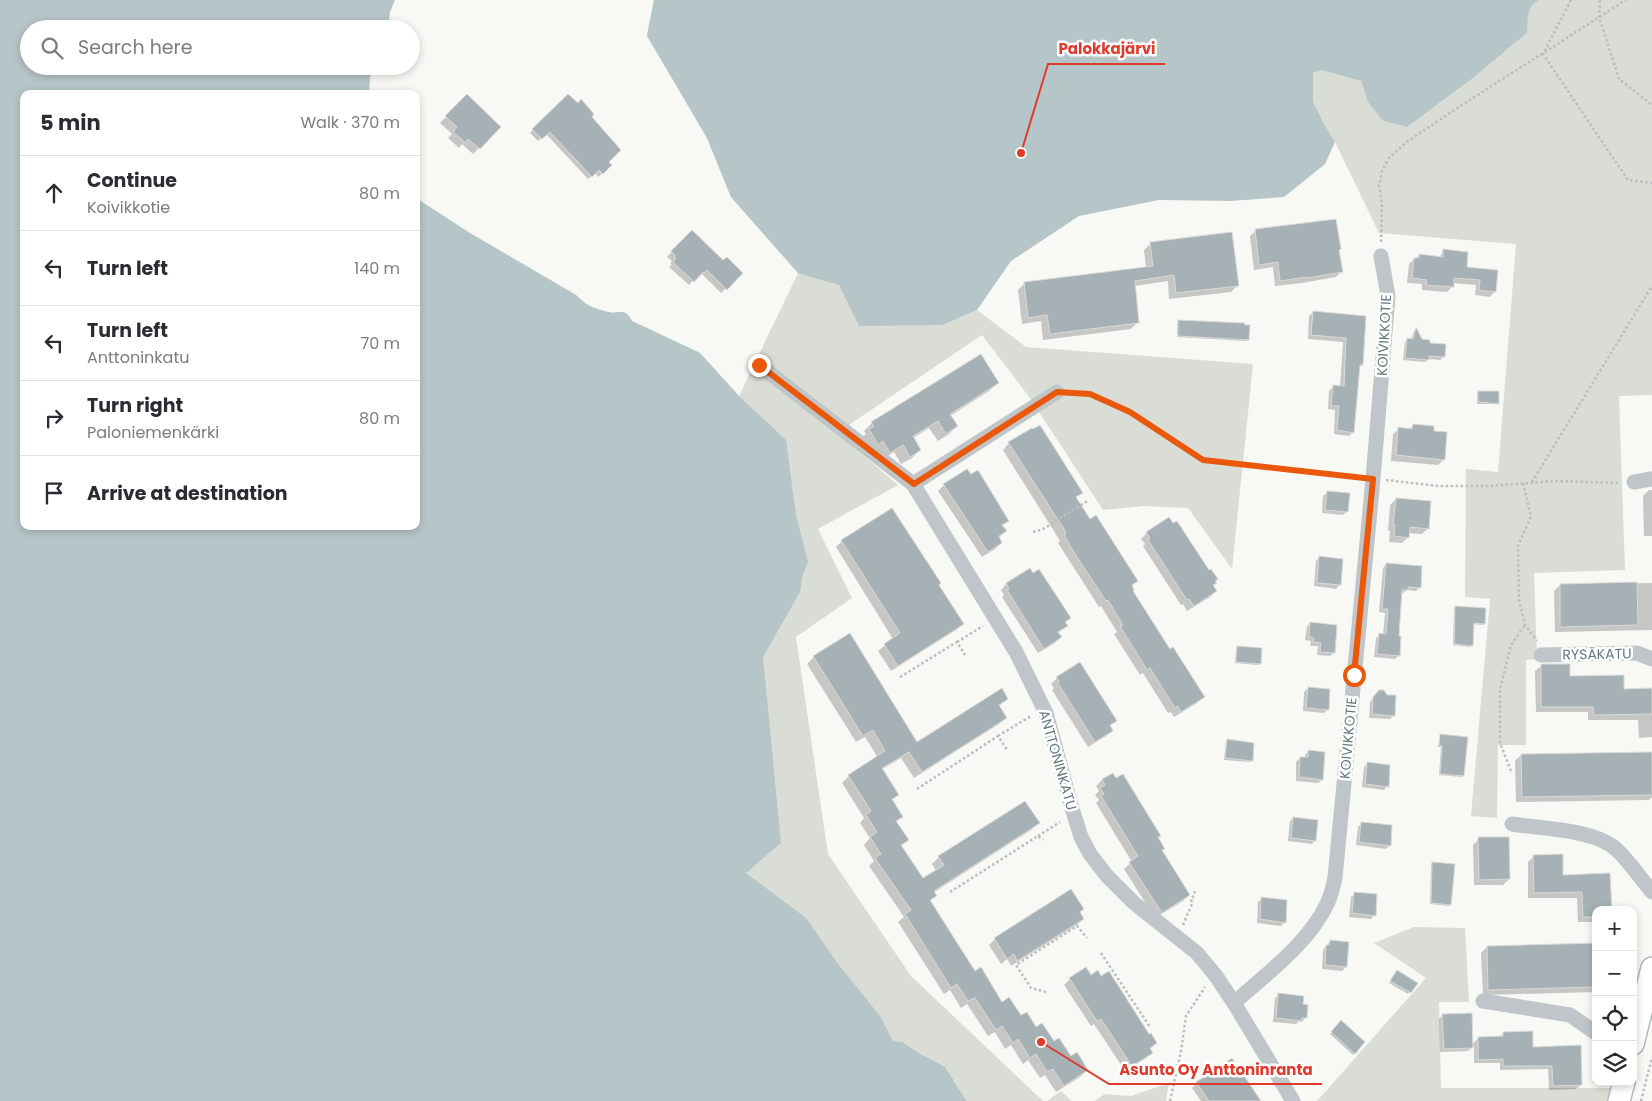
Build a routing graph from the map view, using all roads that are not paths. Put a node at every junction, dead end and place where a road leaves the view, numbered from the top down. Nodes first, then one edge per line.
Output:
1 (1381, 256) road end
2 (759, 365) dead end
3 (1057, 392) road end
4 (1652, 479) edge
5 (1634, 482) road end
6 (914, 484) junction
7 (1544, 655) road end
8 (1652, 659) edge
9 (1512, 824) dead end
10 (1652, 892) edge
11 (1652, 968) edge
12 (1483, 1001) dead end
13 (1234, 1003) junction
14 (1592, 1030) edge
15 (1634, 1041) edge
16 (1623, 1086) edge
17 (1293, 1101) edge
18 (1619, 1101) edge

1 - 13 street, KOIVIKKOTIE
2 - 6 street
3 - 6 street
4 - 5 street
6 - 13 street, ANTTONINKATU
7 - 8 street, RYSÄKATU
9 - 10 street
11 - 15 street
12 - 14 street
13 - 17 street, ANTTONINKATU
16 - 18 street

